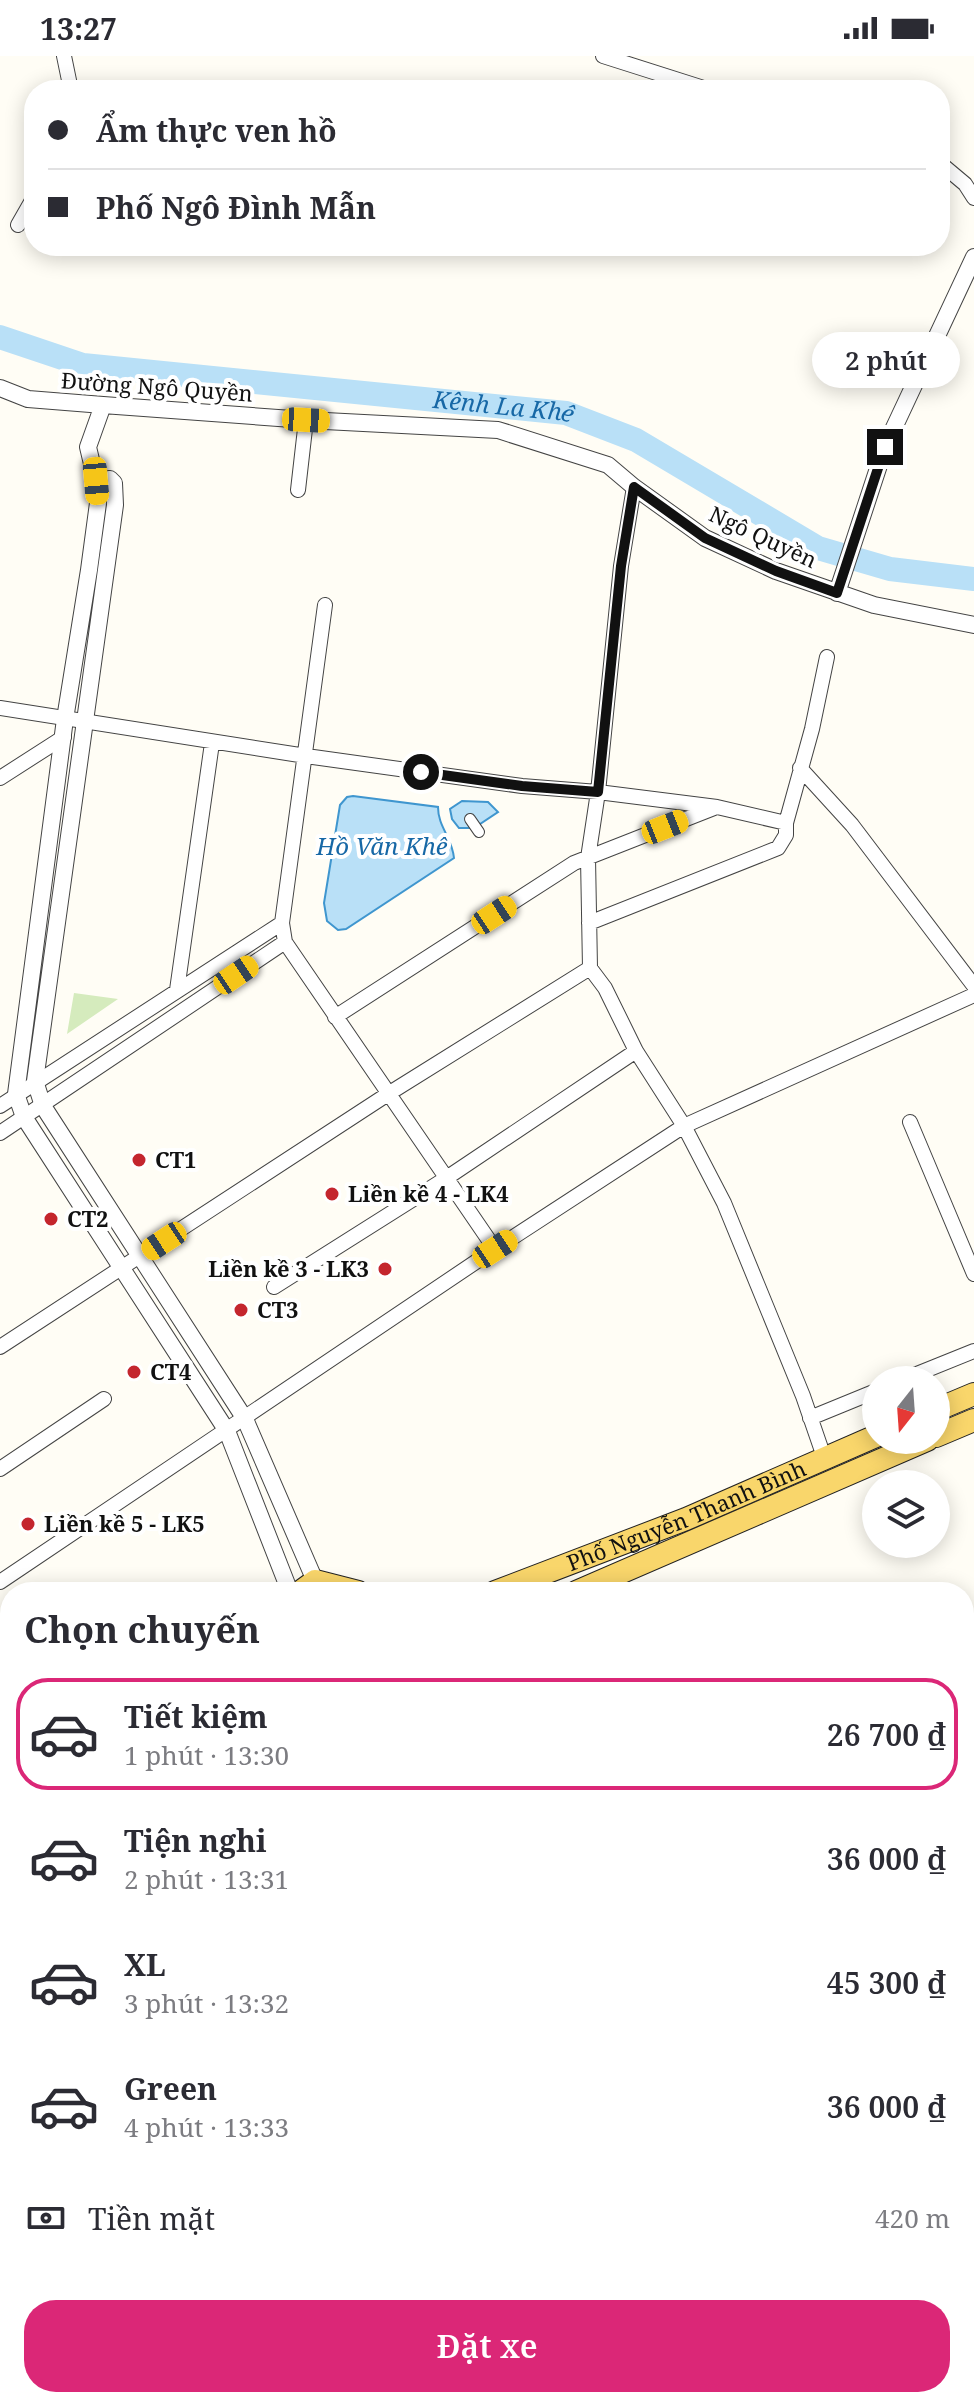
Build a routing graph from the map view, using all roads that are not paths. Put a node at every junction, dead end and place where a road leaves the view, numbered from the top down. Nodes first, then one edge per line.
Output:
1 (64, 56) edge
2 (603, 56) edge
3 (69, 80) edge
4 (679, 80) edge
5 (950, 171) edge
6 (974, 198) edge
7 (24, 214) edge
8 (18, 225) dead end
9 (974, 257) edge
10 (0, 388) edge
11 (103, 405) junction
12 (306, 420) junction
13 (96, 481) junction
14 (634, 487) junction
15 (298, 490) dead end
16 (840, 586) junction
17 (325, 605) dead end
18 (974, 625) edge
19 (827, 657) dead end
20 (0, 708) edge
21 (65, 719) junction
22 (84, 722) junction
23 (64, 737) junction
24 (212, 743) junction
25 (306, 756) junction
26 (800, 768) junction
27 (0, 778) edge
28 (598, 792) junction
29 (717, 807) junction
30 (470, 819) dead end
31 (786, 823) junction
32 (479, 832) dead end
33 (588, 858) junction
34 (282, 923) junction
35 (589, 923) junction
36 (285, 942) junction
37 (590, 968) junction
38 (974, 986) edge
39 (177, 990) junction
40 (974, 995) edge
41 (335, 1017) junction
42 (636, 1051) junction
43 (35, 1081) junction
44 (16, 1094) junction
45 (388, 1094) junction
46 (0, 1106) edge
47 (43, 1106) junction
48 (24, 1117) junction
49 (910, 1122) dead end
50 (684, 1126) junction
51 (0, 1133) edge
52 (445, 1179) junction
53 (495, 1249) junction
54 (140, 1257) junction
55 (122, 1269) junction
56 (974, 1274) edge
57 (274, 1287) dead end
58 (0, 1347) edge
59 (974, 1351) edge
60 (937, 1366) edge
61 (974, 1394) edge
62 (862, 1397) edge
63 (104, 1399) dead end
64 (950, 1404) edge
65 (810, 1418) junction
66 (245, 1419) junction
67 (974, 1420) edge
68 (950, 1430) edge
69 (227, 1431) junction
70 (862, 1442) edge
71 (895, 1454) edge
72 (824, 1457) junction
73 (0, 1469) edge
74 (0, 1582) edge
75 (286, 1582) edge
76 (310, 1582) edge
77 (521, 1582) edge
78 (599, 1582) edge

1 - 3 street
2 - 4 street
5 - 6 street
7 - 8 street
9 - 16 street
10 - 11 street, Đường Ngô Quyền
11 - 12 street, Đường Ngô Quyền
11 - 13 street
12 - 14 street, Đường Ngô Quyền
12 - 15 street
13 - 21 street
13 - 22 street
14 - 16 street, Ngô Quyền
14 - 28 street
16 - 18 street
17 - 25 street
19 - 26 street
20 - 21 street
21 - 22 street
21 - 23 street
22 - 23 street
22 - 24 street
22 - 43 street
23 - 27 street
23 - 44 street
24 - 25 street
24 - 39 street
25 - 28 street
25 - 34 street
26 - 31 street
26 - 38 street
28 - 29 street
28 - 33 street
29 - 31 street
29 - 33 street
30 - 32 street
31 - 35 street
33 - 35 street
33 - 41 street
34 - 36 street
34 - 39 street
35 - 37 street
36 - 41 street
36 - 47 street
37 - 42 street
37 - 45 street
39 - 43 street
40 - 50 street
41 - 45 street
42 - 50 street
42 - 52 street
43 - 44 street
43 - 47 street
44 - 46 street
44 - 48 street
45 - 52 street
45 - 54 street
47 - 48 street
47 - 54 street
48 - 51 street
48 - 55 street
49 - 56 street
50 - 53 street
50 - 65 street
52 - 53 street
52 - 57 street
53 - 66 street
54 - 55 street
54 - 66 street
55 - 58 street
55 - 69 street
59 - 60 street
61 - 64 main road
62 - 65 street
63 - 73 street
65 - 72 street
66 - 69 street
66 - 76 street
67 - 68 main road
69 - 74 street
69 - 75 street
70 - 72 main road, Phố Nguyễn Thanh Bình
71 - 78 main road, Phố Nguyễn Thanh Bình
72 - 77 main road, Phố Nguyễn Thanh Bình

